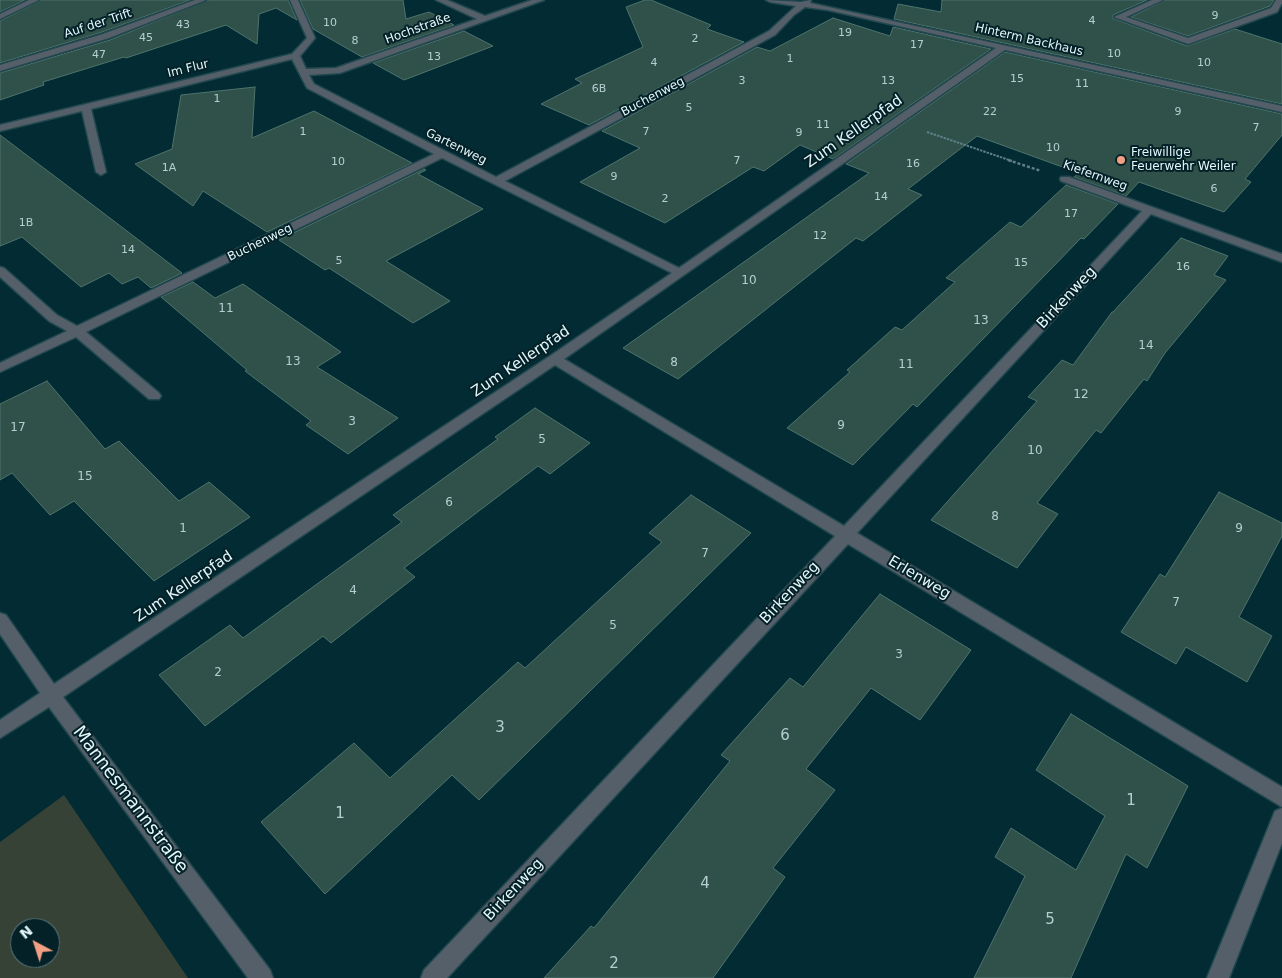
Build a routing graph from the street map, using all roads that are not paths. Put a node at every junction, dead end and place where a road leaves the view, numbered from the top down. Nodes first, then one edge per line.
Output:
1 (35, 0) edge
2 (202, 0) edge
3 (294, 0) edge
4 (440, 0) edge
5 (540, 0) edge
6 (770, 0) edge
7 (1159, 0) edge
8 (1280, 0) edge
9 (806, 2) edge
10 (0, 17) edge
11 (484, 18) junction
12 (1003, 47) junction
13 (295, 56) junction
14 (0, 68) edge
15 (303, 72) junction
16 (86, 107) junction
17 (1282, 110) edge
18 (0, 128) edge
19 (442, 154) junction
20 (101, 172) dead end
21 (1065, 179) road end
22 (497, 181) junction
23 (1150, 210) junction
24 (1282, 258) edge
25 (0, 271) edge
26 (679, 272) junction
27 (78, 331) junction
28 (555, 359) junction
29 (0, 368) edge
30 (154, 396) dead end
31 (846, 534) junction
32 (0, 620) edge
33 (51, 695) junction
34 (0, 730) edge
35 (1282, 798) edge
36 (1282, 818) edge
37 (262, 978) edge
38 (432, 978) edge
39 (1218, 978) edge

1 - 10 street
2 - 14 street, Auf der Trift
3 - 13 street
4 - 11 street
5 - 11 street, Hochstraße
6 - 9 street, Hinterm Backhaus
7 - 8 street
9 - 12 street, Hinterm Backhaus
9 - 22 street, Buchenweg
11 - 15 street, Hochstraße
12 - 17 street, Hinterm Backhaus
12 - 26 street, Zum Kellerpfad
13 - 15 street, Gartenweg
13 - 16 street, Im Flur
15 - 19 street, Gartenweg
16 - 18 street, Im Flur
16 - 20 street
19 - 22 street, Gartenweg
19 - 27 street, Buchenweg
21 - 23 street, Kiefernweg
22 - 26 street, Gartenweg
23 - 24 street, Kiefernweg
23 - 31 street, Birkenweg
25 - 27 street
26 - 28 street, Zum Kellerpfad
27 - 29 street, Buchenweg
27 - 30 street
28 - 31 street, Erlenweg
28 - 33 street, Zum Kellerpfad
31 - 35 street, Erlenweg
31 - 38 street, Birkenweg
32 - 33 street, Mannesmannstraße
33 - 34 street, Zum Kellerpfad
33 - 37 street, Mannesmannstraße
36 - 39 street

